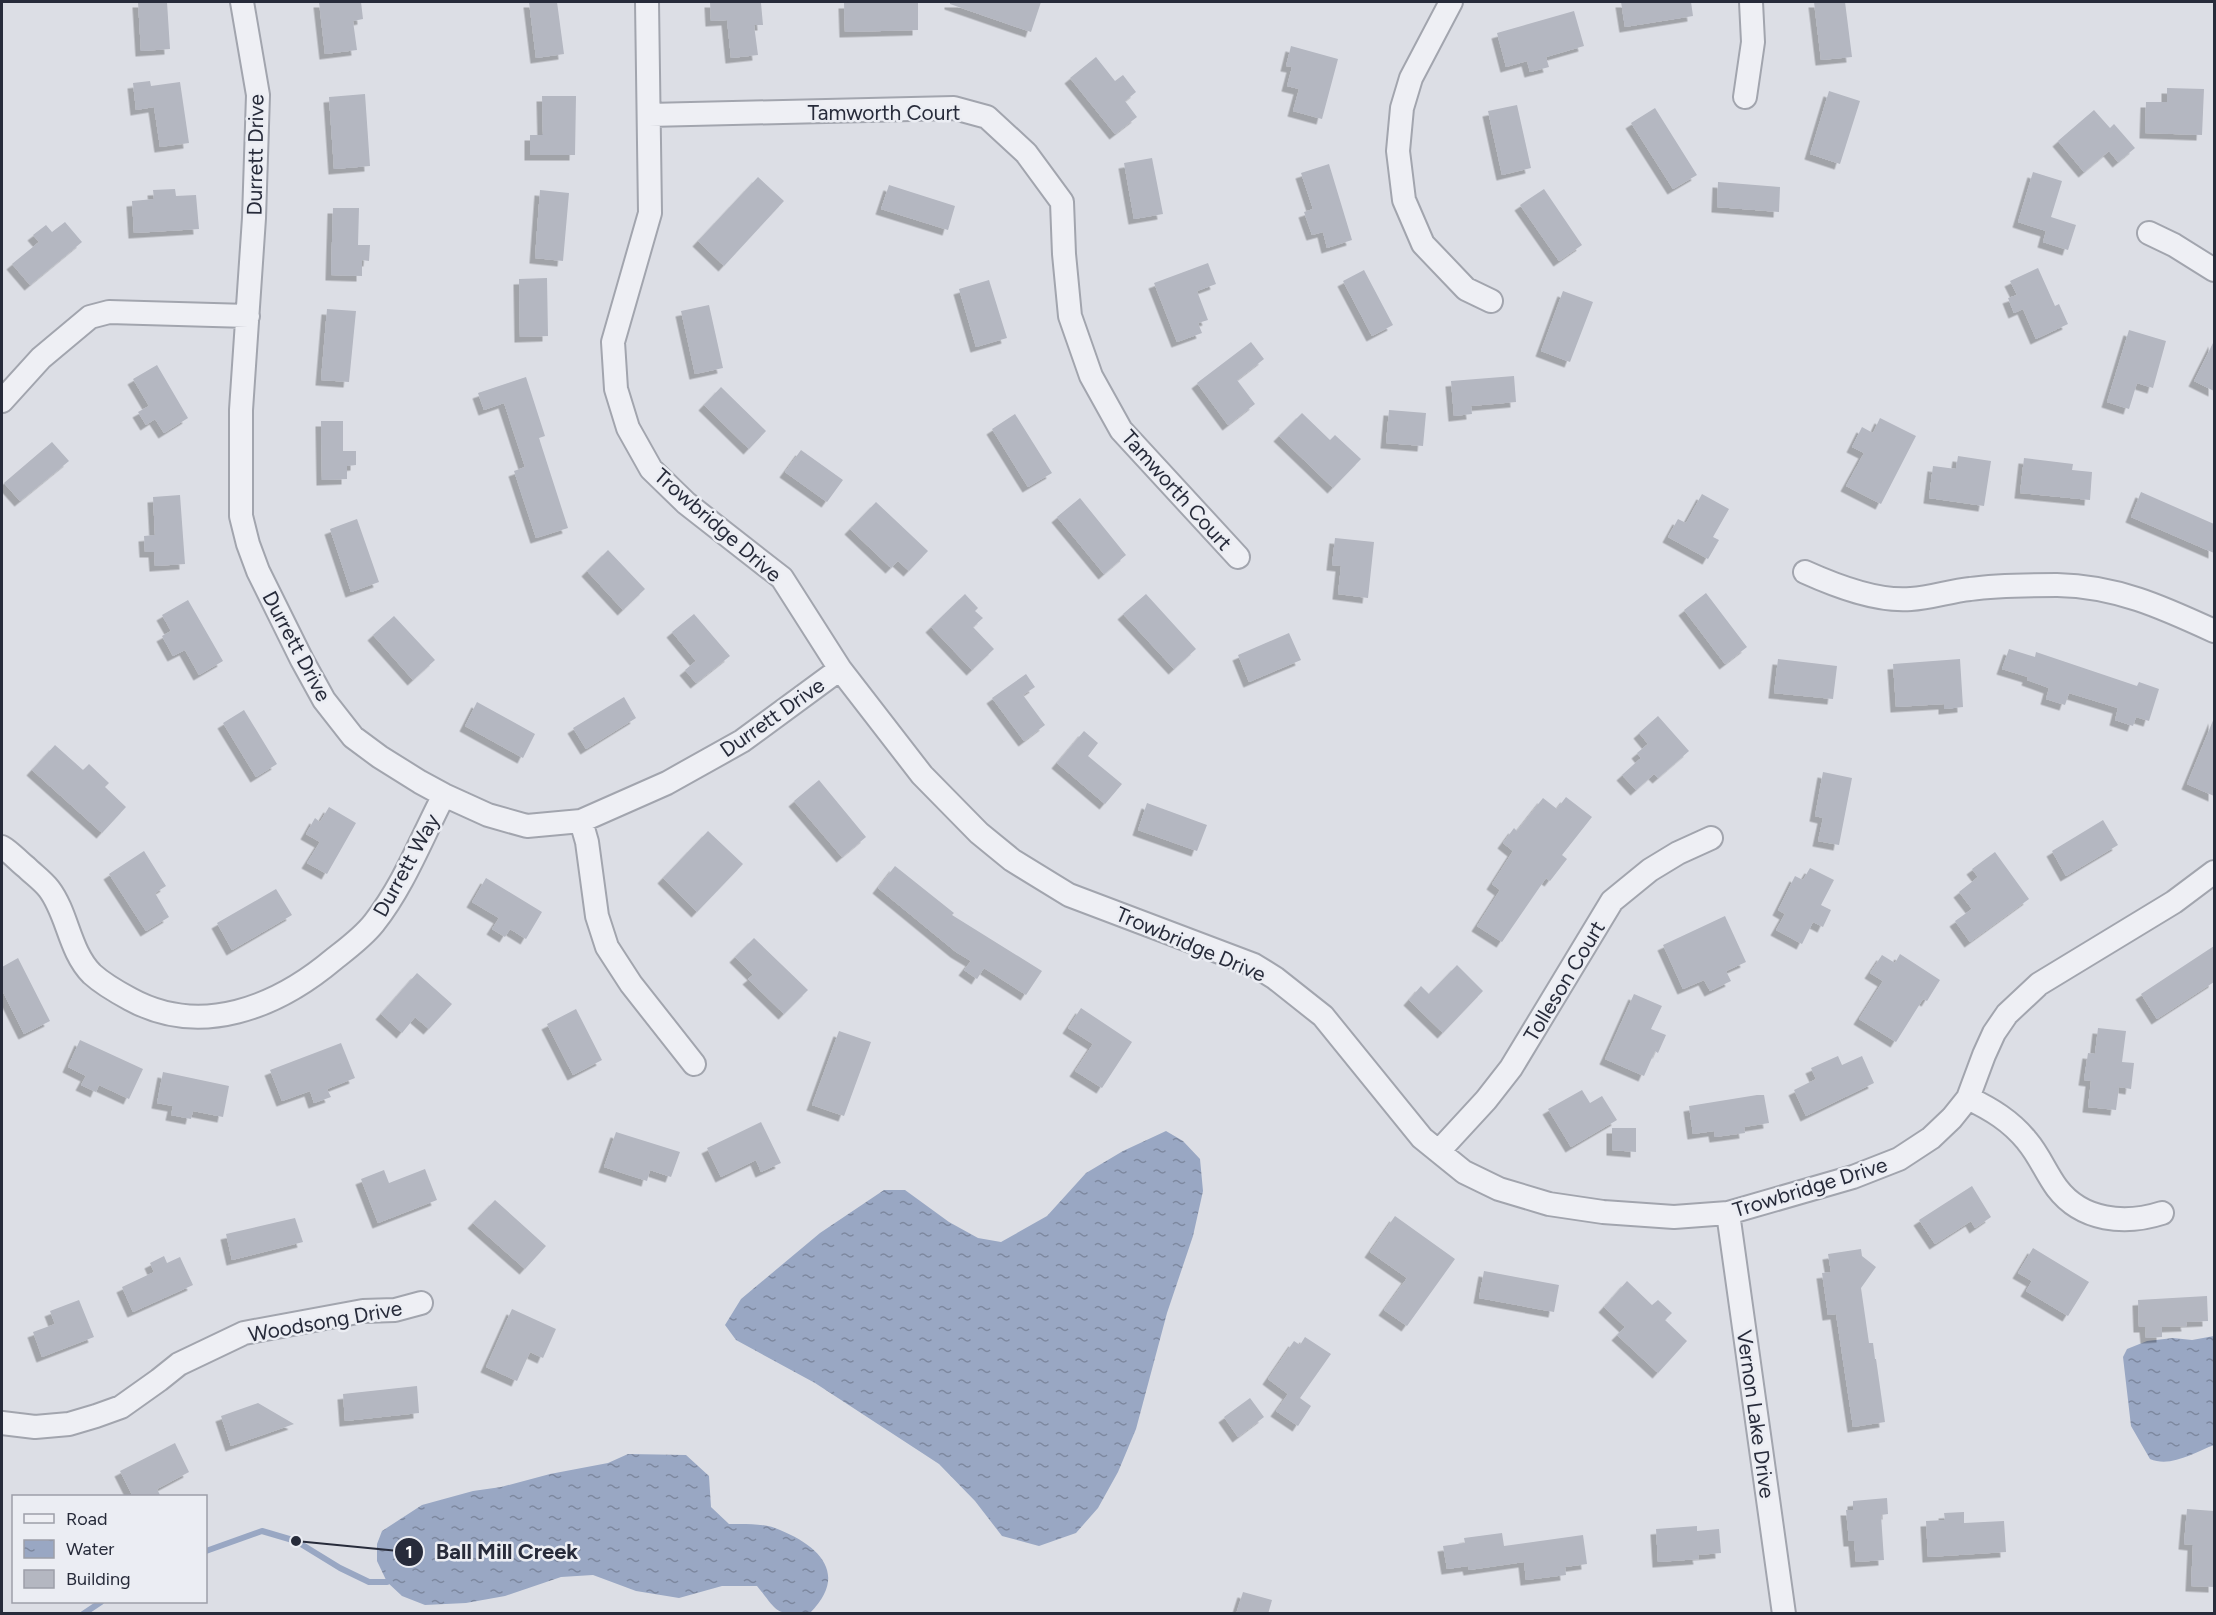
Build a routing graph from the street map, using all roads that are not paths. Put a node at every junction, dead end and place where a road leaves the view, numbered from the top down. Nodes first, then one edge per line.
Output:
1 (242, 2) edge
2 (647, 2) edge
3 (1451, 2) edge
4 (1751, 2) edge
5 (1745, 97) dead end
6 (649, 115) junction
7 (2149, 233) dead end
8 (2214, 270) edge
9 (1491, 302) dead end
10 (248, 316) junction
11 (2, 401) edge
12 (1238, 557) dead end
13 (1805, 572) dead end
14 (2214, 631) edge
15 (840, 669) junction
16 (444, 795) junction
17 (581, 820) junction
18 (1711, 838) dead end
19 (2, 847) edge
20 (2214, 872) edge
21 (694, 1064) dead end
22 (1968, 1098) junction
23 (1439, 1151) junction
24 (2162, 1213) dead end
25 (1728, 1214) junction
26 (421, 1304) dead end
27 (2, 1423) edge
28 (1784, 1614) edge

1 - 10 street, Durrett Drive
2 - 6 street, Trowbridge Drive
3 - 9 street
4 - 5 street
6 - 12 street, Tamworth Court
6 - 15 street, Trowbridge Drive
7 - 8 street
10 - 11 street
10 - 16 street, Durrett Drive
13 - 14 street
15 - 17 street, Durrett Drive
15 - 23 street, Trowbridge Drive
16 - 17 street, Durrett Drive
16 - 19 street, Durrett Way
17 - 21 street
18 - 23 street, Tolleson Court
20 - 22 street, Trowbridge Drive
22 - 24 street
22 - 25 street, Trowbridge Drive
23 - 25 street, Trowbridge Drive
25 - 28 street, Vernon Lake Drive
26 - 27 street, Woodsong Drive

